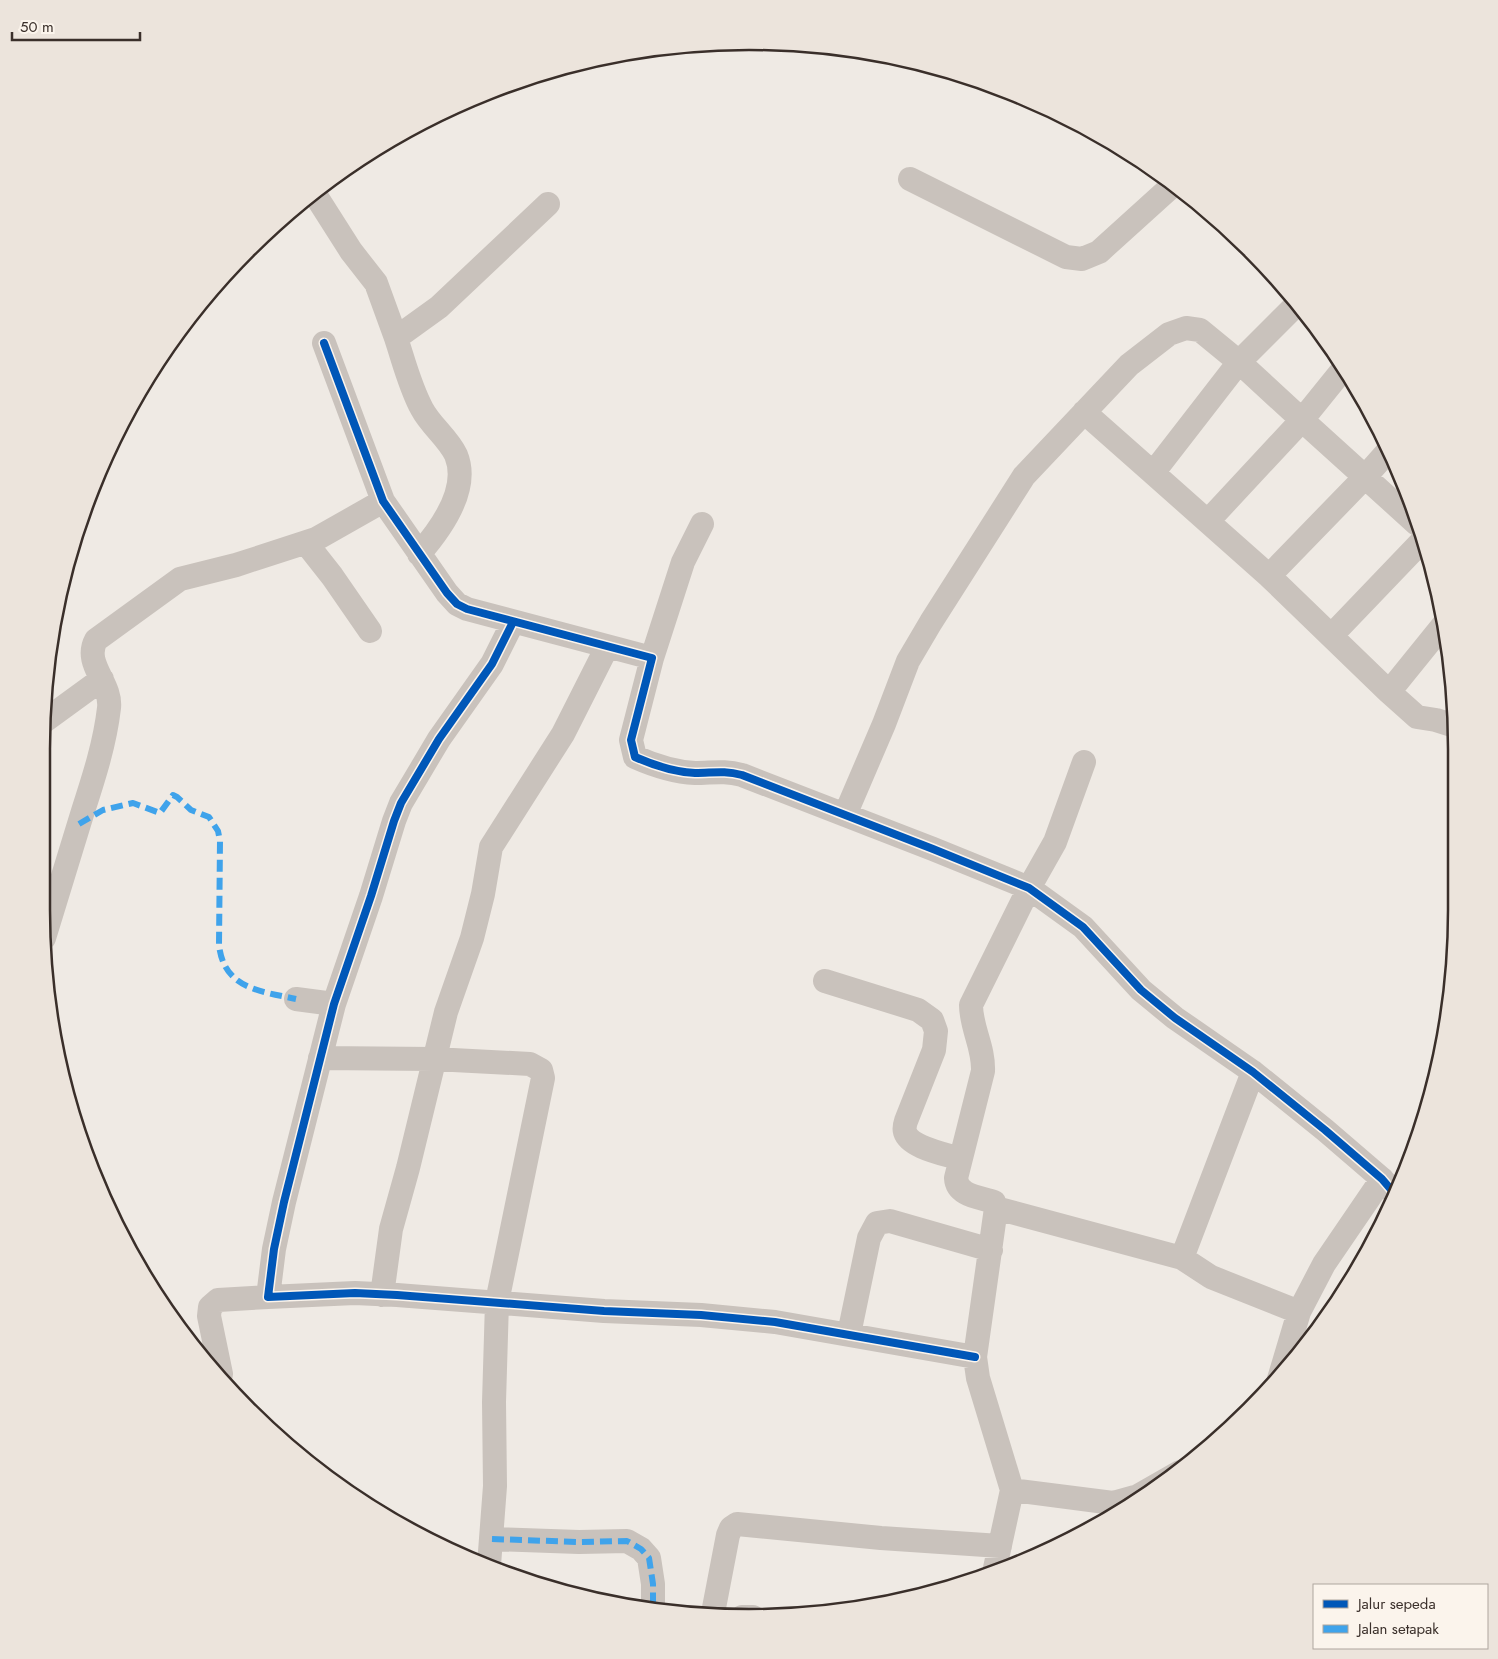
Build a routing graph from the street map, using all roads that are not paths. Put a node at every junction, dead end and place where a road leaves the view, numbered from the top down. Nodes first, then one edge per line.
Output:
1 (910, 179) dead end
2 (1169, 190) edge
3 (318, 198) edge
4 (548, 204) dead end
5 (1292, 309) edge
6 (396, 338) junction
7 (324, 343) dead end
8 (1239, 362) junction
9 (1338, 375) edge
10 (1084, 412) junction
11 (1302, 420) junction
12 (1383, 456) edge
13 (1153, 473) junction
14 (1365, 477) junction
15 (383, 501) junction
16 (1408, 516) edge
17 (1208, 521) junction
18 (702, 524) dead end
19 (306, 543) junction
20 (1417, 546) edge
21 (419, 554) junction
22 (1269, 576) junction
23 (513, 622) junction
24 (370, 631) dead end
25 (1438, 631) edge
26 (1331, 636) junction
27 (607, 647) junction
28 (652, 658) junction
29 (102, 678) junction
30 (1388, 692) junction
31 (51, 716) edge
32 (1447, 724) edge
33 (1084, 762) dead end
34 (845, 815) junction
35 (1029, 888) junction
36 (50, 918) edge
37 (825, 981) dead end
38 (296, 999) dead end
39 (334, 1004) junction
40 (320, 1058) junction
41 (434, 1059) junction
42 (1254, 1072) junction
43 (960, 1159) junction
44 (1388, 1186) edge
45 (996, 1208) junction
46 (990, 1250) junction
47 (1182, 1258) junction
48 (382, 1295) junction
49 (268, 1297) junction
50 (497, 1302) junction
51 (1299, 1312) junction
52 (849, 1334) junction
53 (975, 1358) junction
54 (1285, 1359) edge
55 (219, 1367) edge
56 (1012, 1490) junction
57 (1119, 1502) edge
58 (492, 1539) junction
59 (997, 1557) edge
60 (490, 1559) edge
61 (653, 1602) edge
62 (714, 1608) edge

1 - 2 street
3 - 6 street
4 - 6 street
5 - 8 street
6 - 21 street
7 - 15 street
8 - 10 street
8 - 11 street
8 - 13 street
9 - 11 street
10 - 13 street
10 - 34 street
11 - 14 street
11 - 17 street
12 - 14 street
13 - 17 street
14 - 16 street
14 - 22 street
15 - 19 street
15 - 21 street
17 - 22 street
18 - 28 street
19 - 24 street
19 - 29 street
20 - 26 street
21 - 23 street
22 - 26 street
23 - 27 street
23 - 39 street
25 - 30 street
26 - 30 street
27 - 28 street
27 - 41 street
28 - 34 street
29 - 31 street
29 - 36 street
30 - 32 street
33 - 35 street
34 - 35 street
35 - 42 street
35 - 43 street
37 - 43 street
38 - 39 street
39 - 40 street
40 - 41 street
40 - 49 street
41 - 48 street
41 - 50 street
42 - 44 street
42 - 47 street
43 - 45 street
44 - 51 street
45 - 46 street
45 - 47 street
46 - 52 street
46 - 53 street
47 - 51 street
48 - 49 street
48 - 50 street
49 - 55 street
50 - 52 street
50 - 58 street
51 - 54 street
52 - 53 street
53 - 56 street
56 - 57 street
56 - 59 street
58 - 60 street
58 - 61 street
59 - 62 street

